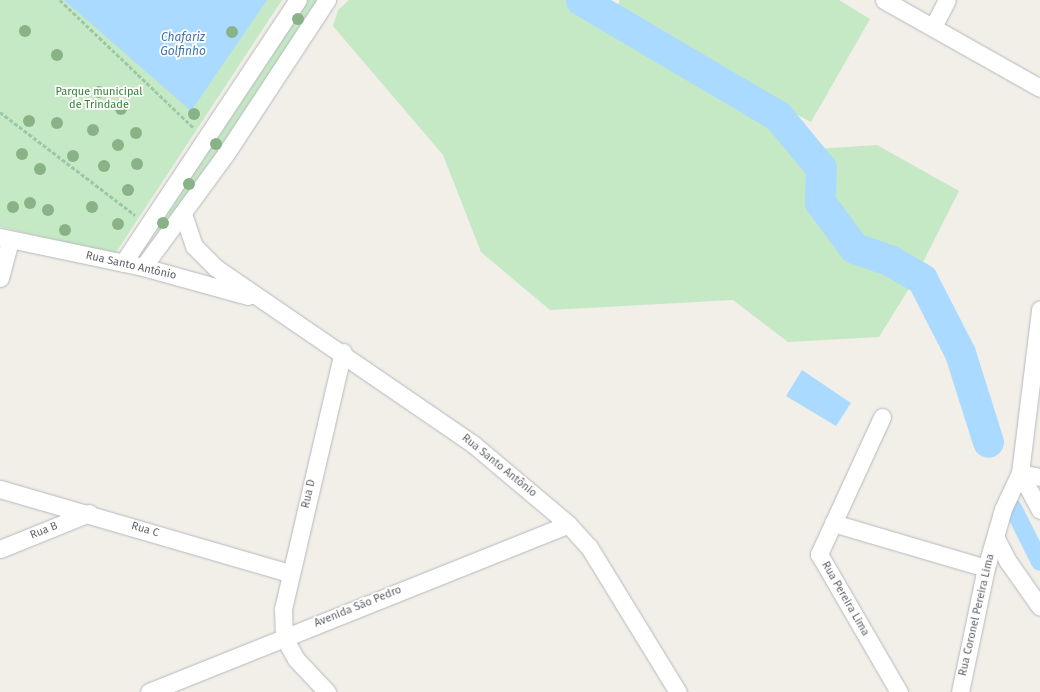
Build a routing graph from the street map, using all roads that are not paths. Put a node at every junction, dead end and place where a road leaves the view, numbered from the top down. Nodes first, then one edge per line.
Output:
1 (298, 0) edge
2 (327, 0) edge
3 (884, 0) edge
4 (947, 0) edge
5 (933, 27) junction
6 (1040, 88) edge
7 (183, 214) junction
8 (5, 239) edge
9 (123, 263) junction
10 (143, 268) junction
11 (0, 278) edge
12 (260, 299) junction
13 (1040, 309) edge
14 (342, 352) junction
15 (882, 417) dead end
16 (1020, 473) junction
17 (1040, 477) edge
18 (0, 489) edge
19 (1040, 510) edge
20 (88, 513) junction
21 (833, 523) junction
22 (568, 524) junction
23 (996, 538) junction
24 (0, 549) edge
25 (986, 568) junction
26 (290, 573) junction
27 (1040, 607) edge
28 (284, 637) junction
29 (149, 692) edge
30 (328, 692) edge
31 (678, 692) edge
32 (899, 692) edge
33 (960, 692) edge

1 - 9 street
2 - 7 street
3 - 5 street
4 - 5 street
5 - 6 street
7 - 10 street
7 - 12 street, Rua Santo Antônio
8 - 9 street, Rua Santo Antônio
8 - 11 street
9 - 10 street, Rua Santo Antônio
10 - 12 street, Rua Santo Antônio
12 - 14 street, Rua Santo Antônio
13 - 16 street, Rua Coronel Pereira Lima
14 - 22 street, Rua Santo Antônio
14 - 26 street, Rua D
15 - 21 street, Rua Pereira Lima
16 - 17 street
16 - 19 street
16 - 23 street, Rua Coronel Pereira Lima
18 - 20 street, Rua C
20 - 24 street, Rua B
20 - 26 street, Rua C
21 - 25 street
21 - 32 street, Rua Pereira Lima
22 - 28 street, Avenida São Pedro
22 - 31 street, Rua Santo Antônio
23 - 25 street, Rua Coronel Pereira Lima
23 - 27 street
25 - 33 street, Rua Coronel Pereira Lima
26 - 28 street, Rua D
28 - 29 street, Avenida São Pedro
28 - 30 street

